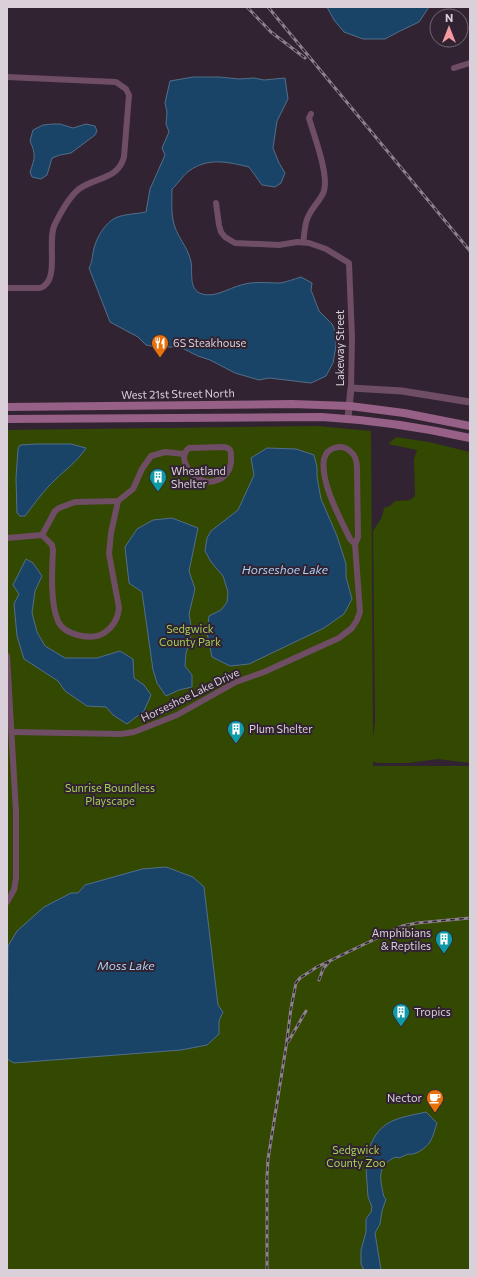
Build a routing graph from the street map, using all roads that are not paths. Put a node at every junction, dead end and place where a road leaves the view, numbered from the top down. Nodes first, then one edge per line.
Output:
1 (470, 63) edge
2 (454, 68) dead end
3 (7, 77) edge
4 (311, 114) dead end
5 (216, 203) dead end
6 (303, 242) junction
7 (7, 288) edge
8 (351, 388) junction
9 (470, 402) edge
10 (350, 406) junction
11 (7, 407) edge
12 (348, 418) junction
13 (7, 419) edge
14 (470, 426) edge
15 (470, 438) edge
16 (184, 454) junction
17 (118, 501) junction
18 (42, 535) junction
19 (7, 538) edge
20 (355, 544) junction
21 (7, 656) edge
22 (12, 732) junction
23 (10, 750) edge
24 (7, 902) edge

1 - 2 street
3 - 7 street
4 - 6 street
5 - 6 street
6 - 8 street, Lakeway Street
8 - 9 street
8 - 10 street, Lakeway Street
10 - 11 main road, West 21st Street North
10 - 12 street, Lakeway Street
10 - 14 main road, West 21st Street North
12 - 13 main road, West 21st Street North
12 - 15 main road, West 21st Street North
16 - 16 street
16 - 17 street
17 - 18 street
17 - 18 street
18 - 19 street
20 - 20 street
20 - 22 street, Horseshoe Lake Drive
21 - 22 street
22 - 23 street
23 - 24 street

